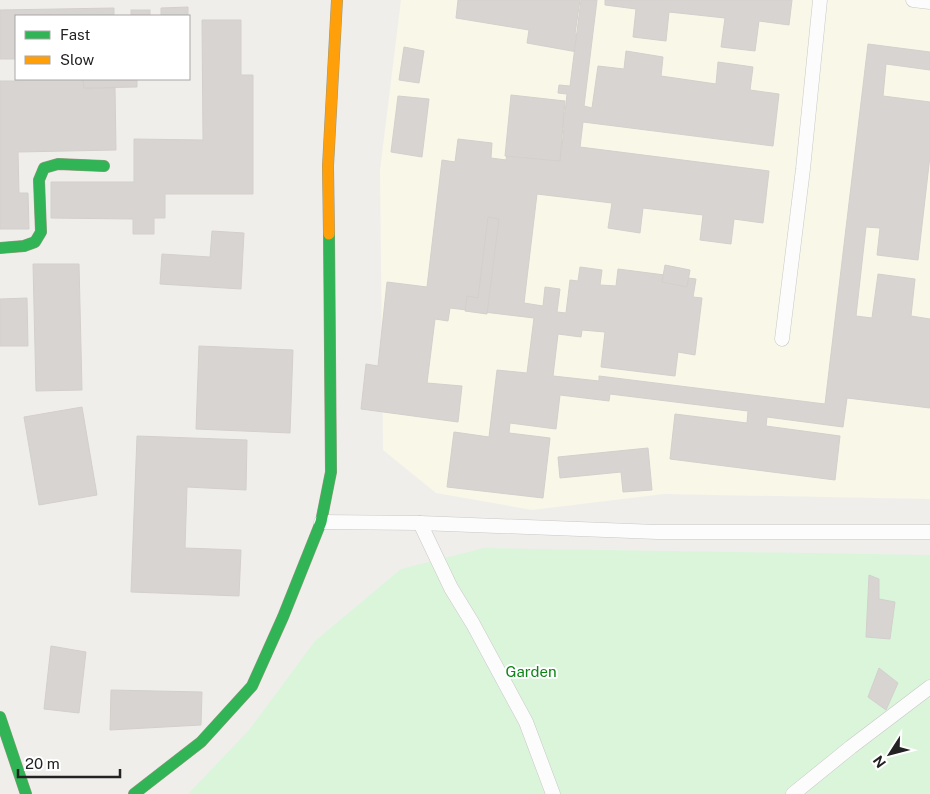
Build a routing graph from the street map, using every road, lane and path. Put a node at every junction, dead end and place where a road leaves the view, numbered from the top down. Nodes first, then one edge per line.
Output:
1 (337, 0) edge
2 (820, 0) edge
3 (913, 0) edge
4 (930, 2) edge
5 (104, 166) dead end
6 (0, 248) edge
7 (782, 339) dead end
8 (321, 522) junction
9 (420, 523) junction
10 (930, 532) edge
11 (930, 687) edge
12 (0, 717) edge
13 (26, 794) edge
14 (134, 794) edge
15 (553, 794) edge
16 (793, 794) edge

1 - 8 street
2 - 7 lane
3 - 4 lane
5 - 6 street
8 - 9 lane
8 - 14 street
9 - 10 lane
9 - 15 lane
11 - 16 lane
12 - 13 street

